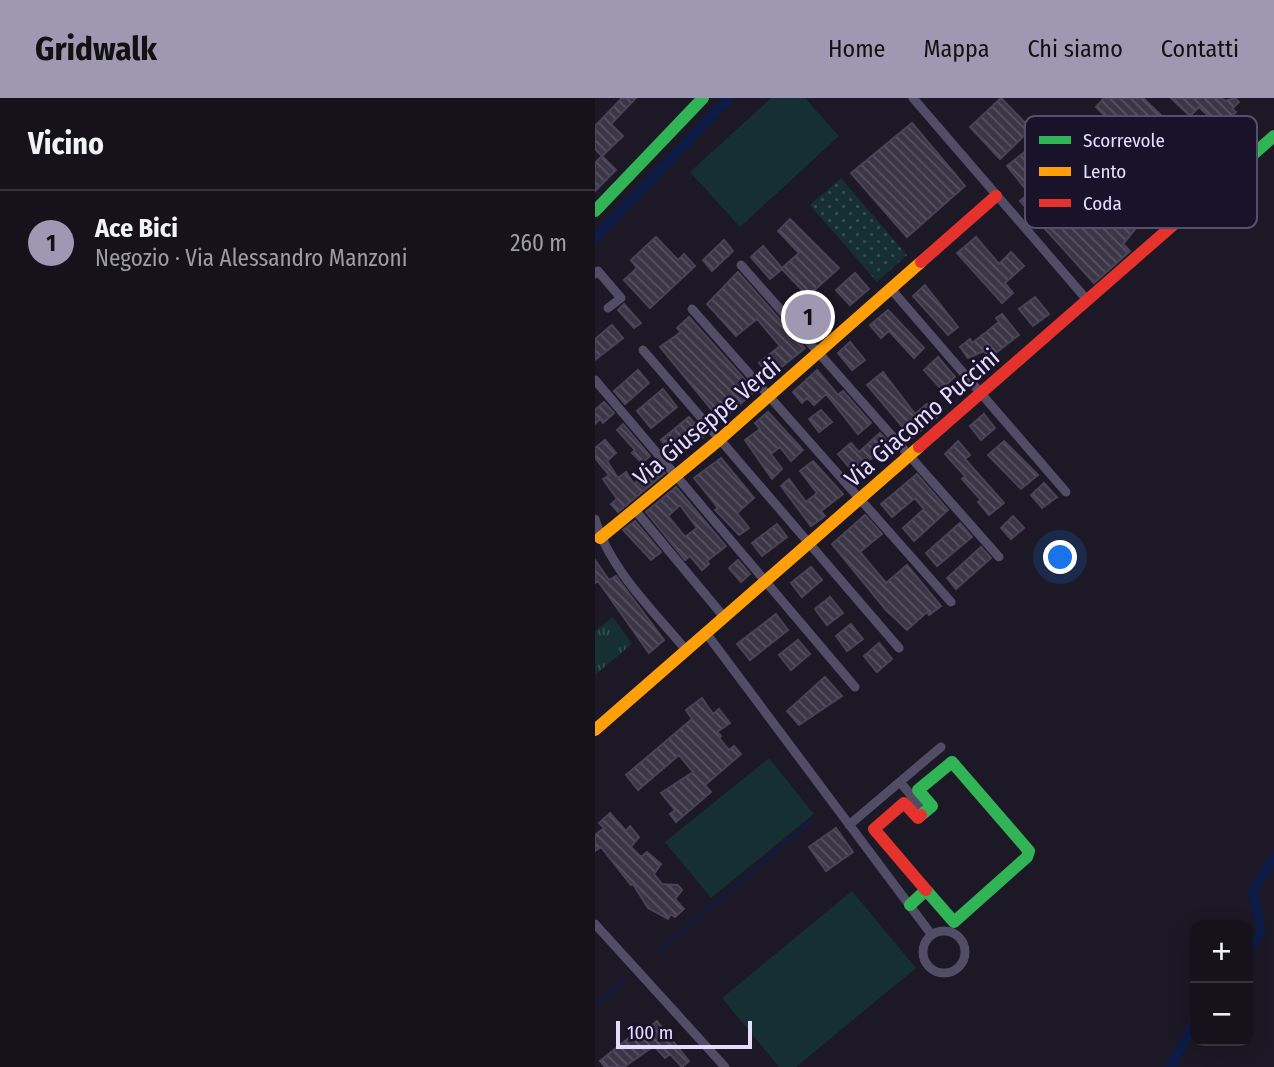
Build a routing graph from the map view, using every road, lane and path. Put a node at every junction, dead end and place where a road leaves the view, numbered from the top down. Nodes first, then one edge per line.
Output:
1 (703, 98) edge
2 (913, 98) edge
3 (1274, 136) edge
4 (1257, 151) edge
5 (996, 196) junction
6 (595, 211) edge
7 (1170, 228) edge
8 (741, 265) dead end
9 (595, 274) edge
10 (891, 289) junction
11 (1088, 301) junction
12 (608, 308) dead end
13 (692, 309) dead end
14 (643, 350) dead end
15 (819, 354) junction
16 (595, 380) edge
17 (983, 394) junction
18 (769, 397) junction
19 (719, 440) junction
20 (911, 454) junction
21 (677, 476) junction
22 (1066, 492) dead end
23 (861, 497) junction
24 (635, 510) junction
25 (595, 519) edge
26 (600, 538) junction
27 (808, 544) junction
28 (999, 557) dead end
29 (765, 581) junction
30 (951, 602) dead end
31 (724, 617) junction
32 (706, 633) junction
33 (899, 648) dead end
34 (687, 650) junction
35 (855, 687) dead end
36 (595, 730) edge
37 (941, 747) dead end
38 (900, 782) junction
39 (925, 812) junction
40 (849, 825) junction
41 (926, 891) junction
42 (910, 905) junction
43 (595, 924) edge
44 (931, 934) junction
45 (725, 1067) edge

1 - 6 street
2 - 5 street
3 - 4 street, Via Giacomo Puccini
5 - 10 street, Via Giuseppe Verdi
5 - 11 street
7 - 11 street, Via Giacomo Puccini
8 - 15 street
9 - 12 street
10 - 15 street, Via Giuseppe Verdi
10 - 17 street
11 - 17 street, Via Giacomo Puccini
13 - 18 street
14 - 19 street
15 - 18 street, Via Giuseppe Verdi
15 - 20 street
16 - 21 street
17 - 20 street, Via Giacomo Puccini
17 - 22 street
18 - 19 street, Via Giuseppe Verdi
18 - 23 street
19 - 21 street, Via Giuseppe Verdi
19 - 27 street
20 - 23 street, Via Giacomo Puccini
20 - 28 street
21 - 24 street, Via Giuseppe Verdi
21 - 29 street
23 - 27 street, Via Giacomo Puccini
23 - 30 street
24 - 26 street, Via Giuseppe Verdi
24 - 31 street
25 - 26 street
26 - 34 street
27 - 29 street, Via Giacomo Puccini
27 - 33 street
29 - 31 street, Via Giacomo Puccini
29 - 35 street
31 - 32 street, Via Giacomo Puccini
32 - 34 street, Via Giacomo Puccini
32 - 40 street
34 - 36 street, Via Giacomo Puccini
37 - 38 street
38 - 39 street
38 - 40 street
39 - 41 street
39 - 41 street
40 - 42 street
41 - 42 street
42 - 44 street
43 - 45 street
44 - 44 street

